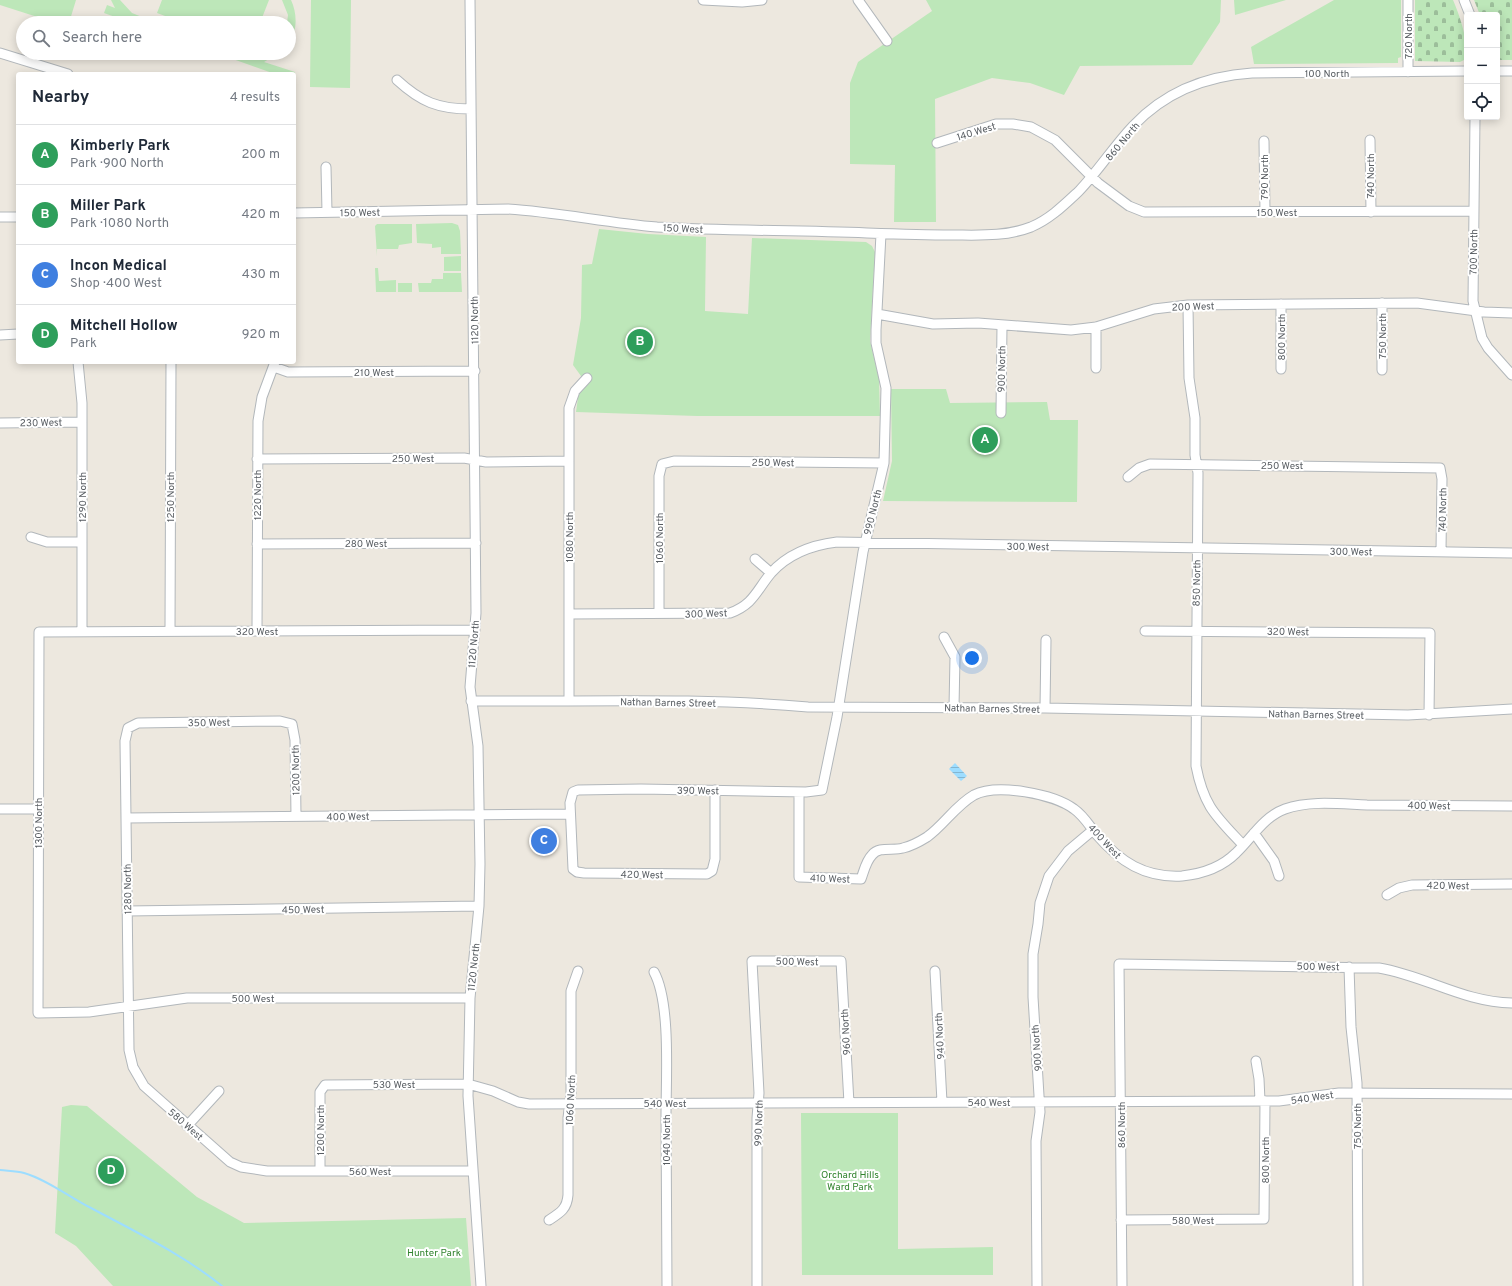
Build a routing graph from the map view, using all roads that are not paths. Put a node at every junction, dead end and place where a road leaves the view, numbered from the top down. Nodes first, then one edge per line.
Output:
1 (470, 0) edge
2 (703, 0) edge
3 (762, 0) edge
4 (858, 0) edge
5 (1408, 0) edge
6 (1464, 0) edge
7 (1469, 12) edge
8 (887, 41) dead end
9 (0, 53) edge
10 (16, 58) edge
11 (23, 60) edge
12 (1464, 71) edge
13 (1500, 71) edge
14 (1512, 71) edge
15 (62, 72) edge
16 (1408, 72) junction
17 (397, 80) dead end
18 (1188, 86) joint
19 (470, 109) junction
20 (1475, 120) edge
21 (1370, 140) dead end
22 (1264, 141) dead end
23 (937, 143) dead end
24 (326, 167) dead end
25 (1092, 176) junction
26 (1065, 205) joint
27 (472, 210) junction
28 (1473, 211) junction
29 (326, 212) junction
30 (1265, 212) junction
31 (1371, 212) junction
32 (296, 213) edge
33 (0, 217) edge
34 (16, 217) edge
35 (882, 234) junction
36 (1382, 303) junction
37 (1281, 304) junction
38 (1188, 305) junction
39 (1474, 310) junction
40 (1512, 313) edge
41 (877, 314) junction
42 (1002, 325) junction
43 (1096, 328) junction
44 (0, 334) edge
45 (16, 334) edge
46 (78, 364) edge
47 (171, 364) edge
48 (275, 365) edge
49 (1096, 368) dead end
50 (1281, 369) dead end
51 (1382, 370) dead end
52 (475, 371) junction
53 (1512, 375) edge
54 (586, 378) dead end
55 (1001, 413) dead end
56 (82, 422) junction
57 (0, 423) edge
58 (257, 459) junction
59 (475, 460) junction
60 (569, 460) junction
61 (884, 463) junction
62 (662, 464) joint
63 (1197, 464) junction
64 (1440, 468) joint
65 (1128, 477) dead end
66 (31, 537) dead end
67 (82, 542) junction
68 (476, 543) junction
69 (865, 543) junction
70 (257, 544) junction
71 (1197, 549) junction
72 (1441, 552) junction
73 (1512, 553) edge
74 (755, 559) dead end
75 (771, 573) junction
76 (659, 613) junction
77 (570, 614) junction
78 (475, 630) junction
79 (1145, 630) dead end
80 (1196, 630) junction
81 (170, 631) junction
82 (257, 631) junction
83 (39, 632) joint
84 (82, 632) junction
85 (944, 638) dead end
86 (1046, 640) dead end
87 (471, 701) junction
88 (569, 701) junction
89 (838, 707) junction
90 (954, 708) junction
91 (1045, 708) junction
92 (1512, 709) edge
93 (1195, 712) junction
94 (1429, 715) junction
95 (292, 724) joint
96 (128, 728) joint
97 (715, 790) junction
98 (822, 790) joint
99 (800, 792) junction
100 (1512, 806) edge
101 (38, 809) junction
102 (0, 810) edge
103 (480, 814) junction
104 (570, 814) junction
105 (296, 816) junction
106 (126, 818) junction
107 (1094, 830) junction
108 (1254, 833) junction
109 (1243, 845) junction
110 (1279, 876) dead end
111 (861, 879) joint
112 (1512, 884) edge
113 (1387, 895) dead end
114 (479, 906) junction
115 (127, 911) junction
116 (752, 961) joint
117 (841, 961) joint
118 (1119, 964) joint
119 (1349, 967) junction
120 (578, 971) dead end
121 (936, 971) dead end
122 (654, 972) dead end
123 (470, 998) junction
124 (1512, 1003) edge
125 (128, 1006) junction
126 (38, 1013) joint
127 (129, 1050) joint
128 (1256, 1062) dead end
129 (468, 1084) junction
130 (322, 1088) joint
131 (219, 1091) dead end
132 (1357, 1093) junction
133 (1512, 1094) edge
134 (1121, 1101) junction
135 (1262, 1101) junction
136 (942, 1102) junction
137 (1040, 1102) junction
138 (570, 1103) junction
139 (666, 1103) junction
140 (758, 1103) junction
141 (849, 1103) junction
142 (187, 1126) junction
143 (267, 1171) joint
144 (320, 1171) junction
145 (473, 1171) junction
146 (1264, 1219) joint
147 (549, 1220) dead end
148 (1121, 1220) junction
149 (481, 1286) edge
150 (667, 1286) edge
151 (757, 1286) edge
152 (1037, 1286) edge
153 (1122, 1286) edge
154 (1358, 1286) edge

1 - 19 street, 1120 North
2 - 3 street
4 - 8 street
5 - 16 street, 720 North
6 - 7 street
9 - 10 street
11 - 15 street
12 - 16 street, 100 North
13 - 14 street
16 - 18 street, 100 North
17 - 19 street
18 - 25 street, 860 North
19 - 27 street, 1120 North
20 - 28 street, 700 North
21 - 31 street, 740 North
22 - 30 street, 790 North
23 - 25 street, 140 West
24 - 29 street
25 - 26 street, 860 North
25 - 30 street, 150 West
26 - 35 street, 150 West
27 - 29 street, 150 West
27 - 35 street, 150 West
27 - 52 street, 1120 North
28 - 31 street, 150 West
28 - 39 street, 700 North
29 - 32 street, 150 West
30 - 31 street, 150 West
33 - 34 street
35 - 41 street, 990 North
36 - 37 street, 200 West
36 - 39 street, 200 West
36 - 51 street, 750 North
37 - 38 street, 200 West
37 - 50 street, 800 North
38 - 43 street, 200 West
38 - 63 street, 850 North
39 - 40 street, 200 West
39 - 53 street, 700 North
41 - 42 street, 200 West
41 - 61 street, 990 North
42 - 43 street, 200 West
42 - 55 street, 900 North
43 - 49 street
44 - 45 street
46 - 56 street, 1290 North
47 - 81 street, 1250 North
48 - 52 street, 210 West
48 - 58 street, 1220 North
52 - 59 street, 1120 North
54 - 60 street, 1080 North
56 - 57 street, 230 West
56 - 67 street, 1290 North
58 - 59 street, 250 West
58 - 70 street, 1220 North
59 - 60 street, 250 West
59 - 68 street, 1120 North
60 - 77 street, 1080 North
61 - 62 street, 250 West
61 - 69 street, 990 North
62 - 76 street, 1060 North
63 - 64 street, 250 West
63 - 65 street, 250 West
63 - 71 street, 850 North
64 - 72 street, 740 North
66 - 67 street
67 - 84 street, 1290 North
68 - 70 street, 280 West
68 - 78 street, 1120 North
69 - 71 street, 300 West
69 - 75 street, 300 West
69 - 89 street, 990 North
70 - 82 street, 1220 North
71 - 72 street, 300 West
71 - 80 street, 850 North
72 - 73 street, 300 West
74 - 75 street
75 - 76 street, 300 West
76 - 77 street, 300 West
77 - 88 street, 1080 North
78 - 82 street, 320 West
78 - 87 street, 1120 North
79 - 80 street, 320 West
80 - 93 street, 850 North
80 - 94 street, 320 West
81 - 82 street, 320 West
81 - 84 street, 320 West
83 - 84 street, 320 West
83 - 101 street, 1300 North
85 - 90 street
86 - 91 street
87 - 88 street, Nathan Barnes Street
87 - 103 street, 1120 North
88 - 89 street, Nathan Barnes Street
89 - 90 street, Nathan Barnes Street
89 - 98 street, 990 North
90 - 91 street, Nathan Barnes Street
91 - 93 street, Nathan Barnes Street
92 - 94 street, Nathan Barnes Street
93 - 94 street, Nathan Barnes Street
93 - 109 street, 850 North
95 - 96 street, 350 West
95 - 105 street, 1200 North
96 - 106 street, 1280 North
97 - 99 street, 390 West
97 - 104 street, 390 West
97 - 104 street, 420 West
98 - 99 street, 390 West
99 - 111 street, 410 West
100 - 108 street, 400 West
101 - 102 street
101 - 126 street, 1300 North
103 - 104 street, 400 West
103 - 105 street, 400 West
103 - 114 street, 1120 North
105 - 106 street, 400 West
106 - 115 street, 1280 North
107 - 109 street, 400 West
107 - 111 street, 400 West
107 - 137 street, 900 North
108 - 109 street, 400 West
108 - 110 street
112 - 113 street, 420 West
114 - 115 street, 450 West
114 - 123 street, 1120 North
115 - 125 street, 1280 North
116 - 117 street, 500 West
116 - 140 street, 990 North
117 - 141 street, 960 North
118 - 119 street, 500 West
118 - 134 street, 860 North
119 - 124 street, 500 West
119 - 132 street, 750 North
120 - 138 street, 1060 North
121 - 136 street, 940 North
122 - 139 street, 1040 North
123 - 125 street, 500 West
123 - 129 street, 1120 North
125 - 126 street, 500 West
125 - 127 street, 1280 North
127 - 142 street, 580 West
128 - 135 street, 800 North
129 - 130 street, 530 West
129 - 138 street, 540 West
129 - 145 street, 1120 North
130 - 144 street, 1200 North
131 - 142 street
132 - 133 street, 540 West
132 - 135 street, 540 West
132 - 154 street, 750 North
134 - 135 street, 540 West
134 - 137 street, 540 West
134 - 148 street, 860 North
135 - 146 street, 800 North
136 - 137 street, 540 West
136 - 141 street, 540 West
137 - 152 street, 900 North
138 - 139 street, 540 West
138 - 147 street, 1060 North
139 - 140 street, 540 West
139 - 150 street, 1040 North
140 - 141 street, 540 West
140 - 151 street, 990 North
142 - 143 street, 580 West
143 - 144 street, 560 West
144 - 145 street, 560 West
145 - 149 street, 1120 North
146 - 148 street, 580 West
148 - 153 street, 860 North

